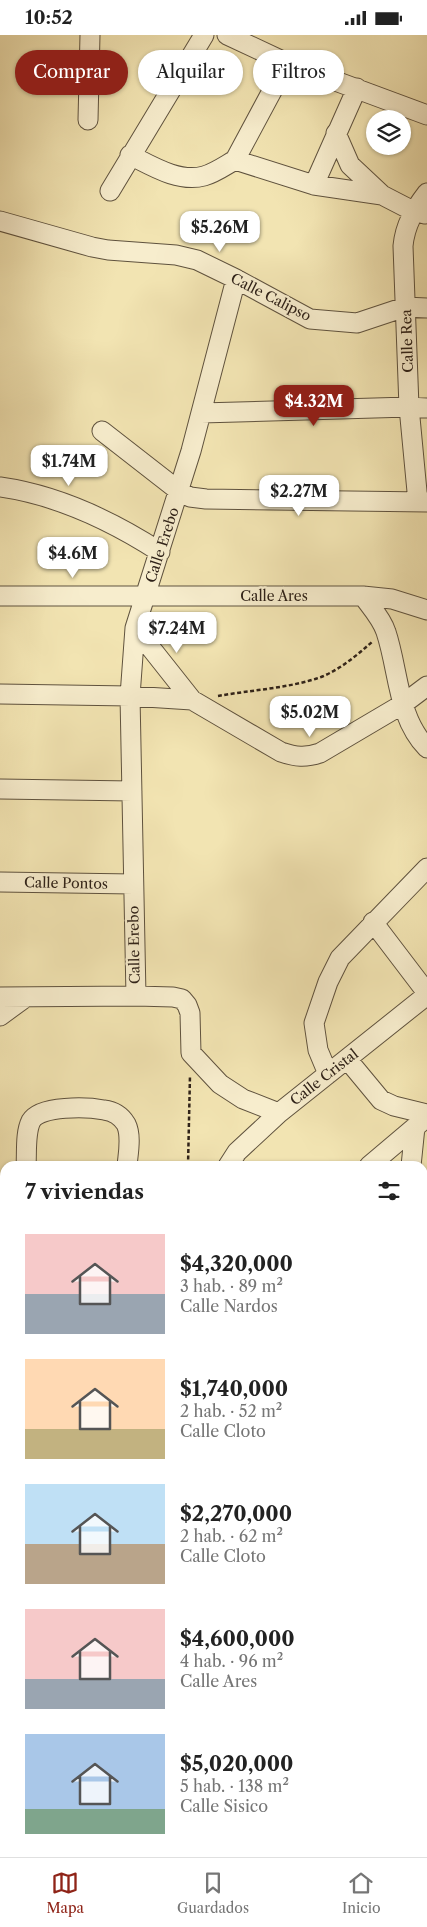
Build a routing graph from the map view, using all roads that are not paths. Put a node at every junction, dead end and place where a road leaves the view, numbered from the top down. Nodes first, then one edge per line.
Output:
1 (73, 35) edge
2 (90, 35) edge
3 (204, 35) edge
4 (227, 35) edge
5 (259, 50) edge
6 (344, 83) edge
7 (357, 88) junction
8 (270, 95) edge
9 (427, 115) edge
10 (88, 120) dead end
11 (336, 133) junction
12 (130, 155) junction
13 (235, 160) junction
14 (314, 185) junction
15 (110, 191) dead end
16 (427, 193) edge
17 (382, 195) junction
18 (420, 213) edge
19 (0, 221) edge
20 (236, 279) junction
21 (406, 307) junction
22 (427, 308) edge
23 (418, 407) edge
24 (201, 413) junction
25 (102, 431) dead end
26 (0, 487) edge
27 (179, 491) junction
28 (422, 502) edge
29 (160, 553) junction
30 (363, 595) junction
31 (146, 596) junction
32 (0, 597) edge
33 (427, 610) edge
34 (135, 628) junction
35 (427, 686) edge
36 (0, 694) edge
37 (130, 696) junction
38 (192, 700) junction
39 (403, 703) junction
40 (427, 748) edge
41 (0, 789) edge
42 (132, 791) junction
43 (427, 868) edge
44 (0, 883) edge
45 (133, 884) junction
46 (373, 922) junction
47 (427, 994) edge
48 (0, 997) edge
49 (26, 997) junction
50 (136, 997) junction
51 (0, 1016) edge
52 (347, 1059) junction
53 (328, 1074) junction
54 (394, 1106) junction
55 (279, 1113) junction
56 (418, 1124) edge
57 (26, 1161) edge
58 (127, 1161) edge
59 (231, 1161) edge
60 (375, 1161) edge
61 (413, 1161) edge

1 - 2 street
2 - 10 street
3 - 12 street
4 - 5 street
6 - 7 street
7 - 9 street
7 - 11 street
8 - 13 street
11 - 14 street
11 - 17 street
12 - 13 street
12 - 15 street
13 - 14 street
14 - 17 street
16 - 18 street, Calle Rea
17 - 18 street
18 - 21 street, Calle Rea
19 - 20 street, Calle Calipso
20 - 21 street, Calle Calipso
20 - 24 street, Calle Erebo
21 - 22 street, Calle Calipso
21 - 23 street, Calle Rea
23 - 24 street
23 - 28 street, Calle Rea
24 - 27 street, Calle Erebo
25 - 27 street
26 - 29 street
27 - 28 street
27 - 29 street, Calle Erebo
29 - 31 street, Calle Erebo
30 - 31 street, Calle Ares
30 - 33 street, Calle Ares
30 - 39 street
31 - 32 street, Calle Ares
31 - 34 street, Calle Erebo
34 - 37 street, Calle Erebo
34 - 38 street
35 - 39 street
36 - 37 street
37 - 38 street
37 - 42 street, Calle Erebo
38 - 39 street
39 - 40 street
41 - 42 street
42 - 45 street, Calle Erebo
43 - 46 street
44 - 45 street, Calle Pontos
45 - 50 street, Calle Erebo
46 - 47 street
46 - 53 street
47 - 52 street, Calle Cristal
48 - 49 street
49 - 50 street
49 - 51 street
50 - 55 street
52 - 53 street, Calle Cristal
52 - 54 street
53 - 55 street, Calle Cristal
54 - 56 street
54 - 56 street
55 - 59 street, Calle Cristal
56 - 60 street
56 - 61 street
57 - 58 street

